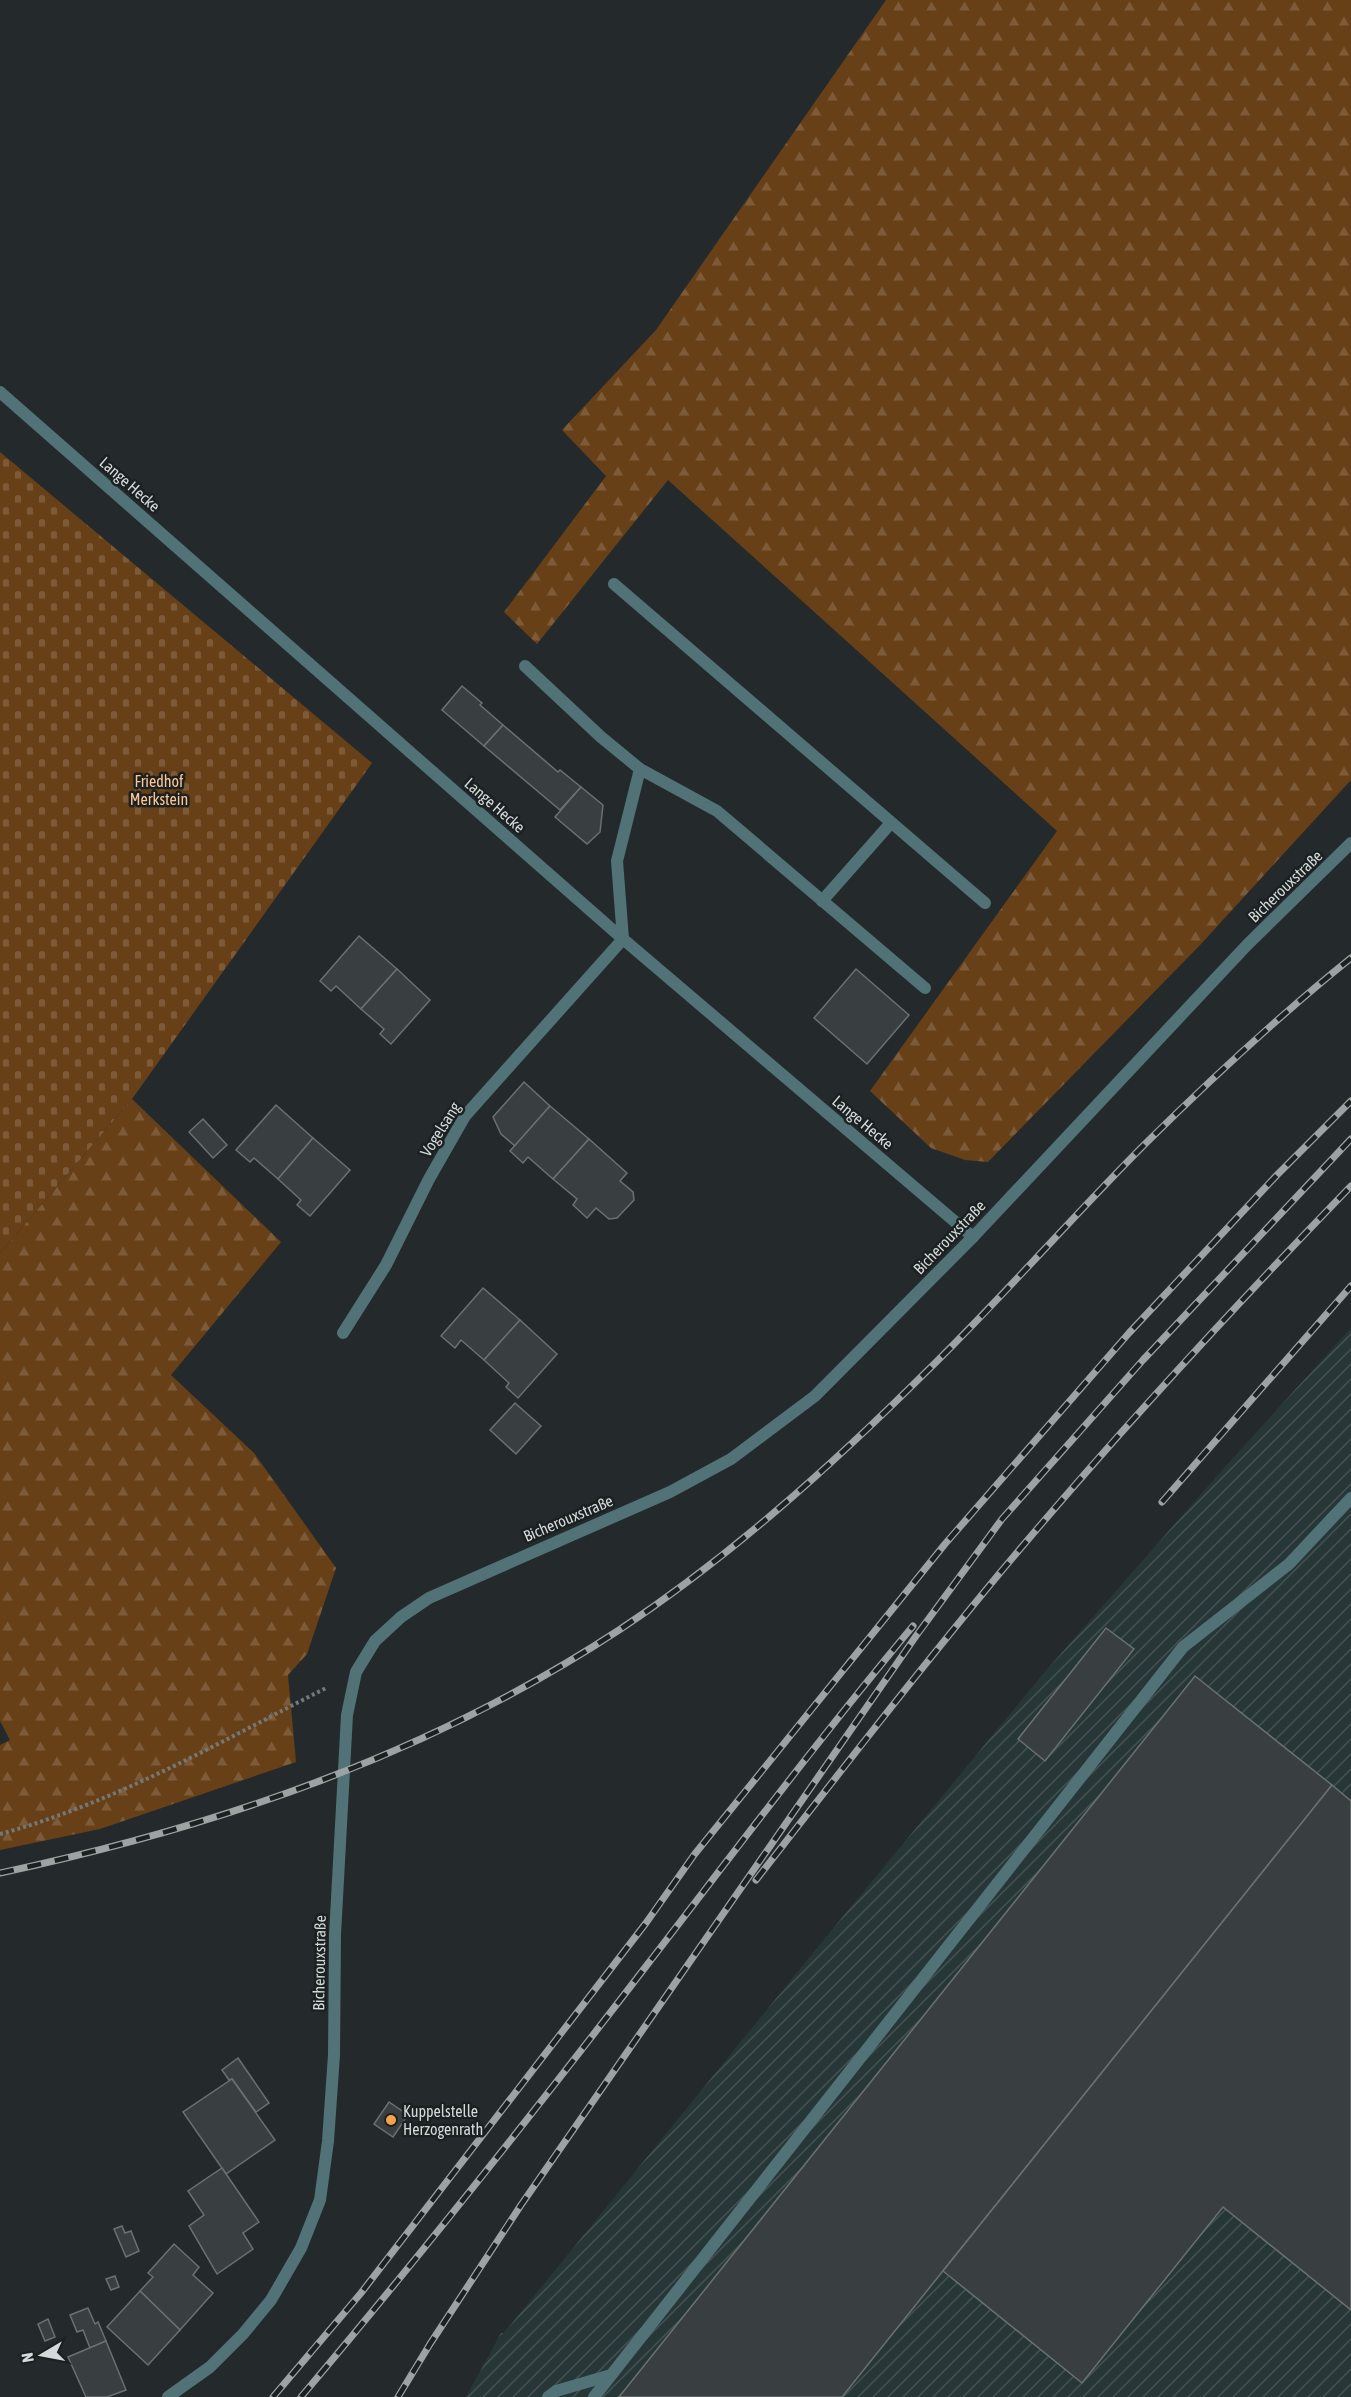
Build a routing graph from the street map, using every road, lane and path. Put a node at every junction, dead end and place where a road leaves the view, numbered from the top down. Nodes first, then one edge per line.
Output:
1 (0, 392) edge
2 (614, 584) dead end
3 (525, 666) dead end
4 (640, 769) junction
5 (890, 824) junction
6 (1351, 843) edge
7 (822, 901) junction
8 (985, 903) dead end
9 (623, 939) junction
10 (925, 988) dead end
11 (973, 1237) junction
12 (343, 1333) dead end
13 (1351, 1498) edge
14 (356, 1672) junction
15 (0, 1834) edge
16 (611, 2375) junction
17 (168, 2397) edge
18 (548, 2397) edge
19 (594, 2397) edge

1 - 9 street, Lange Hecke
2 - 5 street
3 - 4 street
4 - 7 street
4 - 9 street
5 - 7 street
5 - 8 street
6 - 11 street, Bicherouxstraße
7 - 10 street
9 - 11 street, Lange Hecke
9 - 12 street, Vogelsang
11 - 14 street, Bicherouxstraße
13 - 16 street
14 - 15 path
14 - 17 street, Bicherouxstraße
16 - 18 street
16 - 19 street

